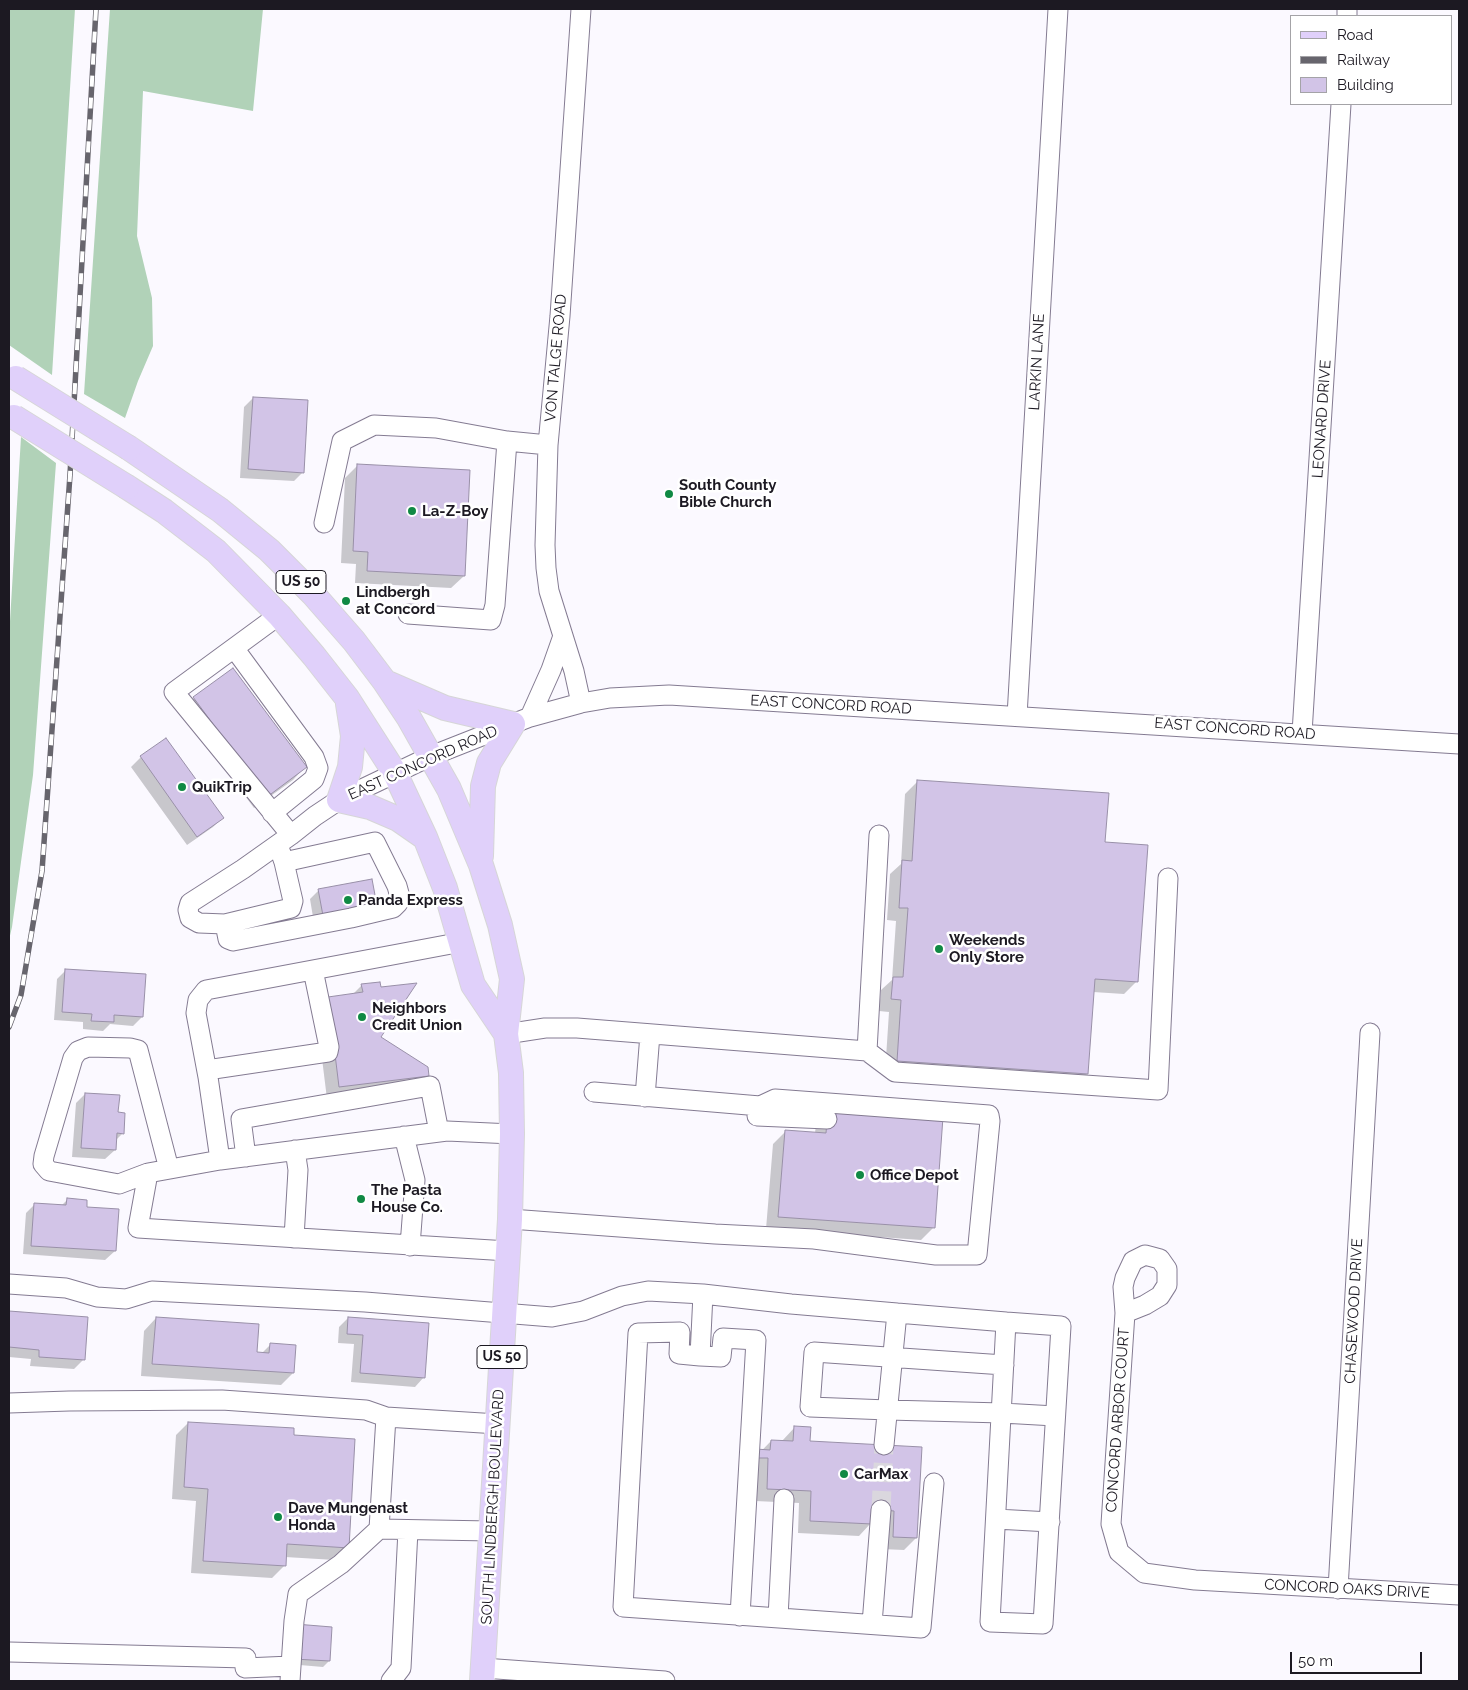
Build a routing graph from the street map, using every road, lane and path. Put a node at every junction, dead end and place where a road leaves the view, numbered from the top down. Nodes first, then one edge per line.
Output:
1 (581, 9) edge
2 (1058, 9) edge
3 (1341, 105) edge
4 (11, 373) edge
5 (11, 415) edge
6 (507, 441) junction
7 (548, 445) junction
8 (324, 523) dead end
9 (408, 614) dead end
10 (279, 615) junction
11 (563, 636) junction
12 (234, 648) junction
13 (385, 682) junction
14 (347, 698) junction
15 (581, 703) junction
16 (1016, 716) junction
17 (522, 720) junction
18 (1302, 733) junction
19 (1459, 744) edge
20 (431, 756) junction
21 (395, 773) junction
22 (339, 800) junction
23 (272, 813) junction
24 (879, 835) dead end
25 (425, 837) junction
26 (284, 847) junction
27 (481, 865) junction
28 (1168, 878) dead end
29 (225, 924) junction
30 (462, 942) junction
31 (313, 970) junction
32 (1370, 1032) dead end
33 (506, 1034) junction
34 (644, 1034) junction
35 (867, 1051) junction
36 (207, 1070) junction
37 (594, 1092) dead end
38 (639, 1096) junction
39 (759, 1111) junction
40 (827, 1119) dead end
41 (440, 1132) junction
42 (512, 1134) junction
43 (404, 1136) junction
44 (295, 1150) junction
45 (246, 1157) junction
46 (220, 1160) junction
47 (169, 1169) junction
48 (148, 1173) junction
49 (510, 1219) junction
50 (294, 1238) junction
51 (410, 1246) junction
52 (508, 1251) junction
53 (9, 1284) edge
54 (703, 1294) junction
55 (504, 1313) junction
56 (897, 1313) junction
57 (1125, 1313) dead end
58 (1006, 1322) junction
59 (700, 1356) junction
60 (892, 1358) junction
61 (1004, 1365) junction
62 (9, 1403) edge
63 (888, 1410) junction
64 (1002, 1413) junction
65 (1055, 1416) junction
66 (386, 1417) junction
67 (498, 1424) junction
68 (884, 1445) tunnel mouth
69 (934, 1483) dead end
70 (784, 1499) dead end
71 (881, 1510) tunnel mouth
72 (996, 1518) junction
73 (1050, 1522) junction
74 (379, 1529) junction
75 (408, 1530) junction
76 (491, 1531) junction
77 (1234, 1584) joint
78 (1338, 1589) junction
79 (1459, 1595) edge
80 (740, 1616) junction
81 (778, 1618) junction
82 (872, 1624) junction
83 (9, 1652) edge
84 (290, 1674) edge
85 (482, 1675) edge
86 (588, 1679) edge
87 (391, 1681) edge
88 (665, 1681) edge

1 - 7 street, VON TALGE ROAD
2 - 16 street, LARKIN LANE
3 - 18 street, LEONARD DRIVE
4 - 13 main road, SOUTH LINDBERGH BOULEVARD / US 50, bridge
5 - 10 main road, SOUTH LINDBERGH BOULEVARD / US 50, bridge
6 - 7 street
6 - 8 street
6 - 9 street
7 - 11 street, VON TALGE ROAD
10 - 12 street
10 - 14 main road, SOUTH LINDBERGH BOULEVARD / US 50
11 - 15 street, VON TALGE ROAD
11 - 17 street
12 - 23 street
12 - 23 street
13 - 17 main road
13 - 20 main road, SOUTH LINDBERGH BOULEVARD / US 50
14 - 21 main road, SOUTH LINDBERGH BOULEVARD / US 50
14 - 22 main road
15 - 16 street, EAST CONCORD ROAD
15 - 17 street, EAST CONCORD ROAD
16 - 18 street, EAST CONCORD ROAD
17 - 20 street, EAST CONCORD ROAD
17 - 27 main road
18 - 19 street, EAST CONCORD ROAD
20 - 21 street, EAST CONCORD ROAD
20 - 27 main road, SOUTH LINDBERGH BOULEVARD / US 50
21 - 22 street, EAST CONCORD ROAD
21 - 25 main road, SOUTH LINDBERGH BOULEVARD / US 50
22 - 25 main road
22 - 26 street, EAST CONCORD ROAD
23 - 26 street
24 - 35 street
25 - 30 main road, SOUTH LINDBERGH BOULEVARD / US 50
26 - 29 street
26 - 29 street, EAST CONCORD ROAD
26 - 29 street
27 - 33 main road, SOUTH LINDBERGH BOULEVARD / US 50
28 - 35 street
30 - 31 street
30 - 33 main road, SOUTH LINDBERGH BOULEVARD / US 50
31 - 36 street
31 - 36 street
32 - 78 street, CHASEWOOD DRIVE
33 - 34 street
33 - 42 main road, SOUTH LINDBERGH BOULEVARD / US 50
34 - 35 street
34 - 38 street
36 - 46 street
37 - 38 street
38 - 39 street
39 - 40 street
39 - 49 street
41 - 42 street
41 - 43 street
41 - 45 street
42 - 49 main road, SOUTH LINDBERGH BOULEVARD / US 50
43 - 44 street
43 - 51 street
44 - 45 street
44 - 50 street
45 - 46 street
46 - 47 street
47 - 48 street
47 - 48 street
48 - 50 street
49 - 52 main road, SOUTH LINDBERGH BOULEVARD / US 50
50 - 51 street
51 - 52 street
52 - 55 main road, SOUTH LINDBERGH BOULEVARD / US 50
53 - 55 street
54 - 55 street
54 - 56 street
54 - 59 street
55 - 67 main road, SOUTH LINDBERGH BOULEVARD / US 50
56 - 58 street
56 - 60 street
57 - 77 street, CONCORD ARBOR COURT
58 - 61 street
58 - 65 street
59 - 80 street
59 - 80 street
60 - 61 street
60 - 63 street
60 - 63 street
61 - 64 street
62 - 66 street
63 - 64 street
63 - 68 street
64 - 65 street
64 - 72 street
65 - 73 street
66 - 67 street
66 - 74 street
67 - 76 main road, SOUTH LINDBERGH BOULEVARD / US 50
69 - 82 street
70 - 81 street
71 - 82 street
72 - 73 street
72 - 73 street
74 - 75 street
74 - 84 street
75 - 76 street
75 - 87 street
76 - 85 main road, SOUTH LINDBERGH BOULEVARD / US 50
77 - 78 street, CONCORD OAKS DRIVE
78 - 79 street, CONCORD OAKS DRIVE
80 - 81 street
81 - 82 street
83 - 84 street
85 - 86 street
86 - 88 street

